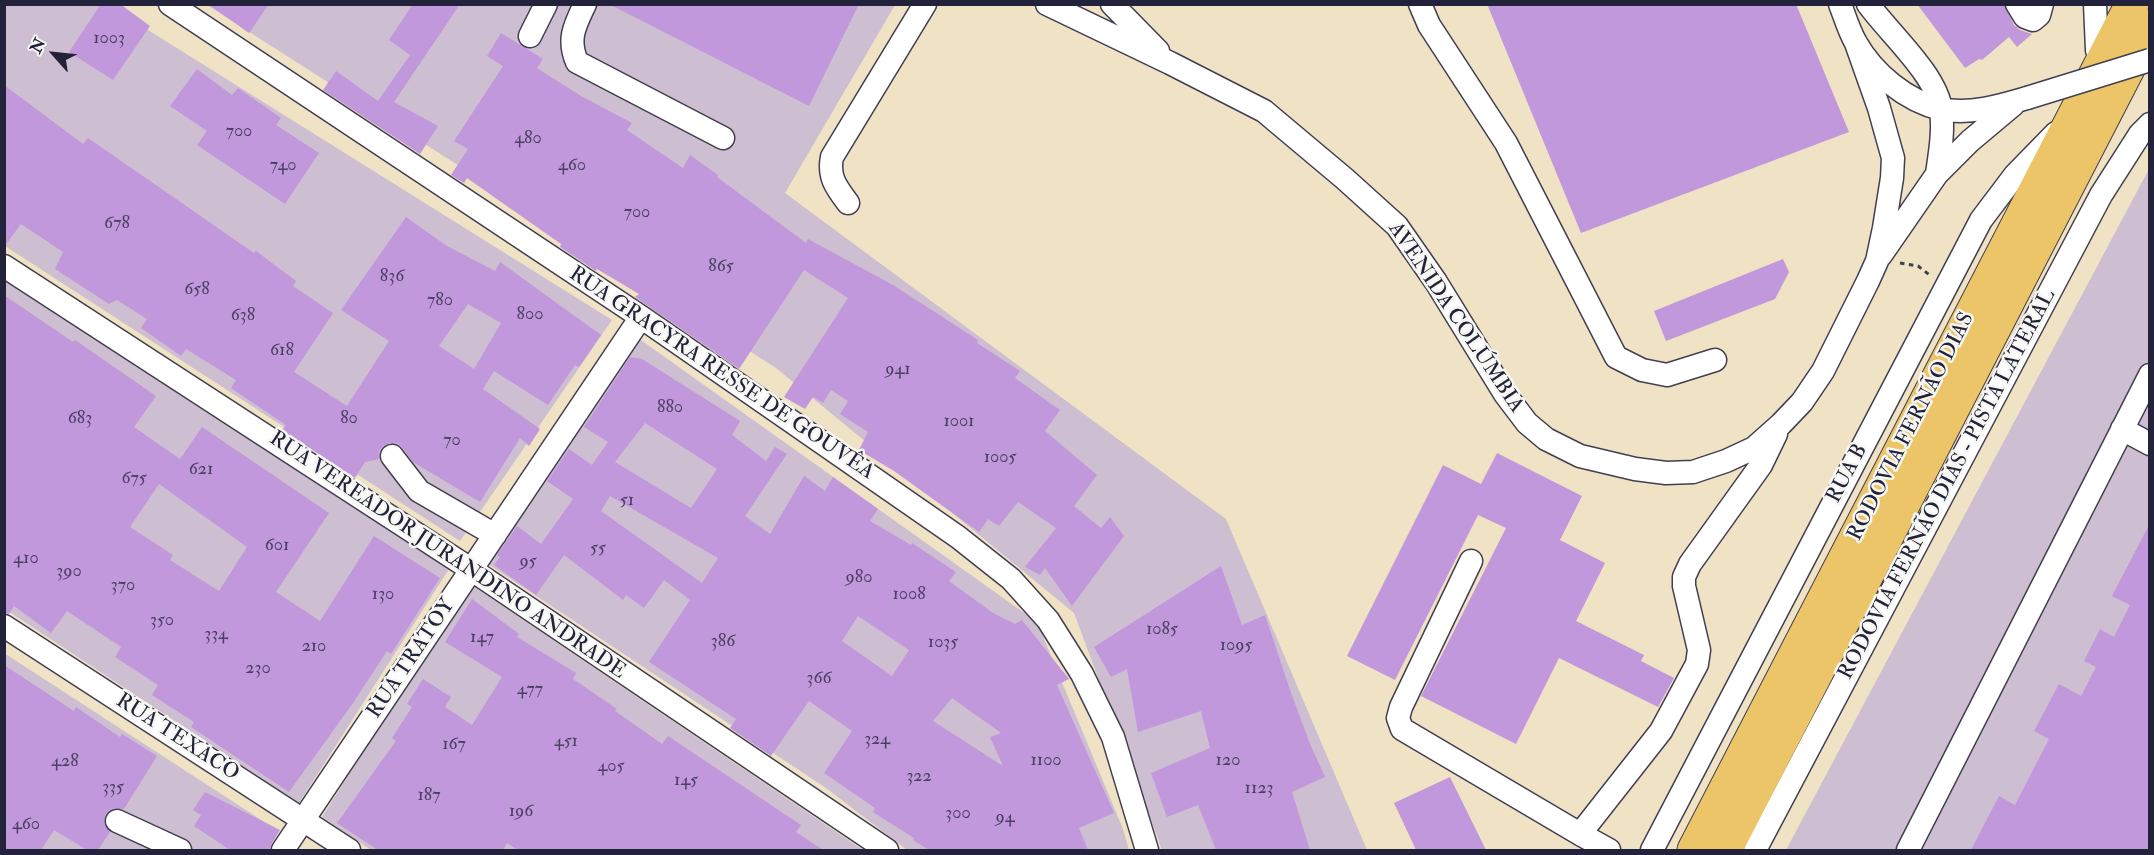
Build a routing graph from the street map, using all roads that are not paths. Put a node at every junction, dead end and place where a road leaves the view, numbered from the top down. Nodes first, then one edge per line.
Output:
1 (170, 4) edge
2 (546, 4) edge
3 (585, 4) edge
4 (925, 4) edge
5 (1047, 4) edge
6 (1112, 4) edge
7 (1420, 4) edge
8 (1840, 4) edge
9 (1868, 4) edge
10 (2017, 4) edge
11 (2042, 4) edge
12 (2095, 4) edge
13 (2116, 4) edge
14 (2132, 4) edge
15 (2150, 26) edge
16 (530, 36) dead end
17 (1856, 43) junction
18 (2097, 50) junction
19 (2150, 60) edge
20 (1170, 63) junction
21 (2023, 100) junction
22 (1941, 109) junction
23 (2072, 118) junction
24 (2150, 124) edge
25 (723, 138) dead end
26 (1937, 174) junction
27 (848, 203) dead end
28 (1888, 262) junction
29 (4, 266) edge
30 (641, 317) junction
31 (1715, 360) dead end
32 (2150, 375) edge
33 (1780, 424) junction
34 (2122, 429) junction
35 (2150, 444) edge
36 (392, 456) dead end
37 (495, 535) junction
38 (1471, 561) dead end
39 (472, 570) junction
40 (4, 626) edge
41 (1788, 726) junction
42 (303, 820) junction
43 (117, 821) dead end
44 (1580, 834) junction
45 (180, 850) edge
46 (283, 850) edge
47 (349, 850) edge
48 (887, 850) edge
49 (1147, 850) edge
50 (1609, 850) edge
51 (1652, 850) edge
52 (1694, 850) edge
53 (1725, 850) edge
54 (1742, 850) edge
55 (1755, 850) edge
56 (1908, 850) edge

1 - 30 street, RUA GRACYRA RESSE DE GOUVÊA
2 - 16 street
3 - 25 street
4 - 27 street
5 - 20 street, AVENIDA COLÚMBIA
6 - 20 street
7 - 31 street
8 - 17 street
9 - 22 street
10 - 11 street
12 - 18 street
13 - 18 street
14 - 23 highway, RODOVIA FERNÃO DIAS
15 - 41 highway, RODOVIA FERNÃO DIAS
17 - 22 street
17 - 28 street, AVENIDA COLÚMBIA
18 - 23 street
19 - 21 street, bridge
20 - 33 street, AVENIDA COLÚMBIA
21 - 22 street
21 - 26 street, AVENIDA COLÚMBIA
22 - 26 street
23 - 51 street, RUA B
23 - 52 highway, RODOVIA FERNÃO DIAS
24 - 55 street, RODOVIA FERNÃO DIAS - PISTA LATERAL
26 - 28 street, AVENIDA COLÚMBIA
28 - 33 street, AVENIDA COLÚMBIA
29 - 39 street, RUA VEREADOR JURANDINO ANDRADE
30 - 37 street, RUA TRATOY
30 - 49 street, RUA GRACYRA RESSE DE GOUVÊA
32 - 34 street
33 - 44 street
34 - 35 street
34 - 56 street
36 - 37 street
37 - 39 street, RUA TRATOY
38 - 44 street
39 - 42 street, RUA TRATOY
39 - 48 street, RUA VEREADOR JURANDINO ANDRADE
40 - 42 street, RUA TEXACO
41 - 53 highway, RODOVIA FERNÃO DIAS
41 - 54 highway
42 - 46 street, RUA TRATOY
42 - 47 street, RUA TEXACO
43 - 45 street
44 - 50 street

